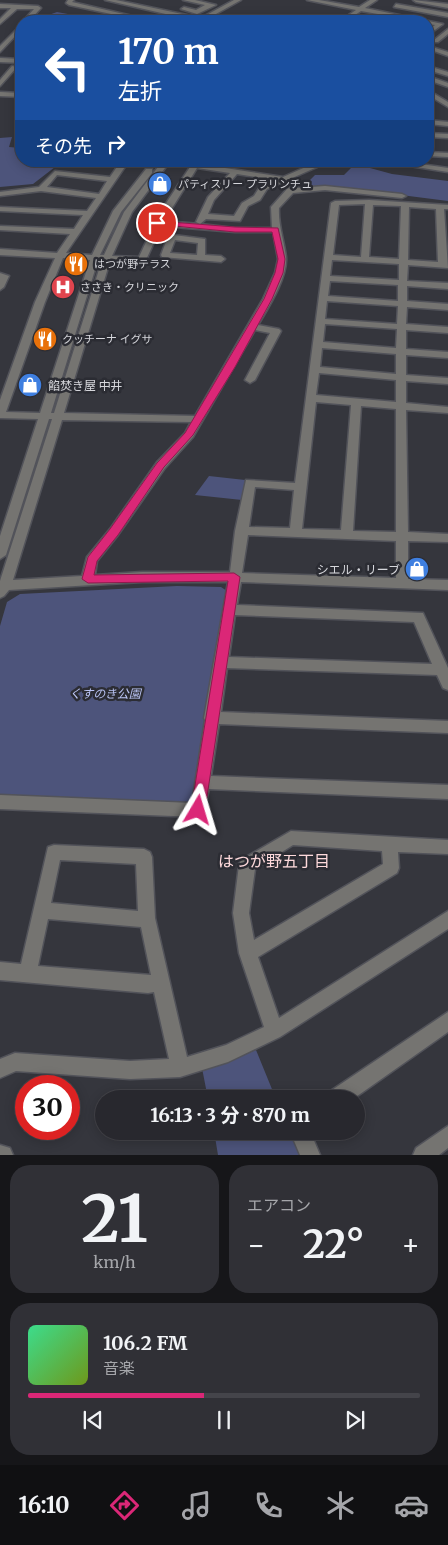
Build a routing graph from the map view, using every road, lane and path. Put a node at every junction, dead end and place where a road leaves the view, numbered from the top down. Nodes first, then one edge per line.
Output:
1 (5, 0) edge
2 (71, 0) edge
3 (108, 0) edge
4 (141, 0) edge
5 (186, 0) edge
6 (238, 0) edge
7 (310, 0) edge
8 (348, 0) edge
9 (374, 0) edge
10 (383, 0) edge
11 (405, 0) edge
12 (416, 0) edge
13 (0, 5) edge
14 (210, 5) junction
15 (15, 6) junction
16 (339, 6) junction
17 (396, 6) junction
18 (448, 6) edge
19 (224, 8) junction
20 (360, 10) junction
21 (367, 11) junction
22 (385, 14) junction
23 (32, 15) edge
24 (119, 15) edge
25 (177, 15) edge
26 (210, 15) edge
27 (352, 15) edge
28 (361, 15) edge
29 (390, 15) edge
30 (448, 16) edge
31 (0, 23) edge
32 (434, 23) edge
33 (440, 24) junction
34 (15, 25) edge
35 (434, 28) edge
36 (448, 31) edge
37 (15, 33) edge
38 (448, 43) edge
39 (0, 50) edge
40 (434, 50) edge
41 (448, 54) edge
42 (0, 60) edge
43 (15, 61) edge
44 (0, 67) edge
45 (15, 68) edge
46 (434, 70) edge
47 (15, 71) edge
48 (448, 74) edge
49 (434, 80) edge
50 (0, 84) edge
51 (448, 85) edge
52 (0, 94) edge
53 (15, 95) edge
54 (434, 96) edge
55 (448, 105) edge
56 (434, 123) edge
57 (448, 124) edge
58 (434, 135) edge
59 (448, 136) edge
60 (434, 142) edge
61 (448, 143) edge
62 (434, 154) edge
63 (448, 155) edge
64 (120, 167) edge
65 (151, 167) edge
66 (161, 167) edge
67 (194, 167) edge
68 (211, 167) edge
69 (313, 167) edge
70 (426, 167) edge
71 (448, 170) edge
72 (235, 172) junction
73 (111, 179) junction
74 (283, 179) junction
75 (41, 189) junction
76 (0, 194) edge
77 (99, 196) junction
78 (369, 202) junction
79 (405, 204) junction
80 (445, 205) edge
81 (0, 209) edge
82 (87, 214) junction
83 (203, 216) junction
84 (157, 223) junction
85 (198, 227) junction
86 (0, 228) edge
87 (276, 230) junction
88 (75, 232) junction
89 (152, 235) junction
90 (172, 237) junction
91 (0, 252) edge
92 (149, 254) dead end
93 (60, 255) junction
94 (166, 255) junction
95 (96, 257) junction
96 (201, 257) junction
97 (328, 257) junction
98 (107, 258) junction
99 (221, 259) dead end
100 (365, 259) junction
101 (404, 262) junction
102 (445, 265) edge
103 (0, 276) edge
104 (326, 278) junction
105 (402, 282) junction
106 (448, 286) edge
107 (0, 287) edge
108 (324, 298) junction
109 (402, 303) junction
110 (448, 307) edge
111 (321, 321) junction
112 (252, 327) junction
113 (402, 327) junction
114 (448, 330) edge
115 (318, 345) junction
116 (402, 351) junction
117 (448, 355) edge
118 (315, 370) junction
119 (401, 377) junction
120 (250, 380) dead end
121 (448, 381) edge
122 (311, 398) junction
123 (356, 402) junction
124 (402, 406) junction
125 (448, 410) edge
126 (0, 415) edge
127 (44, 416) junction
128 (58, 416) junction
129 (197, 419) junction
130 (300, 487) junction
131 (241, 531) junction
132 (296, 533) junction
133 (347, 534) junction
134 (401, 536) junction
135 (448, 538) edge
136 (0, 555) edge
137 (234, 577) junction
138 (88, 579) junction
139 (402, 583) junction
140 (448, 584) edge
141 (2, 589) edge
142 (229, 610) junction
143 (220, 662) junction
144 (442, 670) junction
145 (448, 684) edge
146 (211, 718) junction
147 (448, 727) edge
148 (202, 782) junction
149 (448, 792) edge
150 (0, 802) edge
151 (389, 843) junction
152 (448, 847) edge
153 (42, 910) junction
154 (147, 918) junction
155 (448, 919) edge
156 (248, 953) junction
157 (0, 971) edge
158 (28, 974) junction
159 (160, 982) junction
160 (448, 1021) edge
161 (274, 1031) junction
162 (180, 1068) junction
163 (0, 1069) edge
164 (349, 1090) edge
165 (448, 1136) edge
166 (304, 1140) edge
167 (310, 1155) edge
168 (423, 1155) edge

1 - 13 street
2 - 24 street
3 - 25 street
4 - 14 street
5 - 14 street
6 - 19 street
7 - 16 street
8 - 16 street
9 - 20 street
10 - 21 street
11 - 17 street
12 - 18 street
13 - 15 street
14 - 19 street
15 - 23 street
15 - 31 street
16 - 20 street
17 - 22 street
17 - 30 street
19 - 26 street
20 - 21 street
20 - 27 street
21 - 22 street
21 - 28 street
22 - 29 street
30 - 33 street
31 - 34 street
32 - 33 street
33 - 35 street
36 - 38 street
37 - 39 street
40 - 41 street
42 - 43 street
44 - 45 street
46 - 48 street
47 - 50 street
49 - 51 street
52 - 53 street
54 - 55 street
56 - 57 street
58 - 59 street
60 - 61 street
62 - 63 street
64 - 73 street
65 - 95 street
66 - 98 street
67 - 84 street
68 - 72 street
69 - 74 street
70 - 71 street
72 - 74 street
72 - 83 street
73 - 75 street
73 - 77 street
74 - 83 street
75 - 76 street
75 - 77 street
77 - 82 street
78 - 79 street
78 - 97 street
78 - 100 street
79 - 80 street
79 - 101 street
80 - 87 street
80 - 102 street
81 - 82 street
82 - 88 street
83 - 85 street
84 - 85 street
84 - 89 street
85 - 87 street
86 - 88 street
87 - 112 street
88 - 93 street
89 - 90 street
89 - 98 street
90 - 94 street
90 - 96 street
91 - 93 street
92 - 94 street
93 - 95 street
93 - 126 street
94 - 96 street
95 - 98 street
95 - 127 street
96 - 99 street
97 - 100 street
97 - 104 street
98 - 128 street
100 - 101 street
101 - 102 street
101 - 105 street
103 - 107 street
104 - 105 street
104 - 108 street
105 - 106 street
105 - 109 street
108 - 109 street
108 - 111 street
109 - 110 street
109 - 113 street
111 - 113 street
111 - 115 street
112 - 120 street
112 - 129 street
113 - 114 street
113 - 116 street
115 - 116 street
115 - 118 street
116 - 117 street
116 - 119 street
118 - 119 street
118 - 122 street
119 - 121 street
119 - 124 street
122 - 123 street
122 - 130 street
123 - 124 street
123 - 133 street
124 - 125 street
124 - 134 street
126 - 127 street
127 - 128 street
127 - 136 street
128 - 129 street
128 - 141 street
129 - 138 street
130 - 131 street
130 - 132 street
131 - 132 street
131 - 137 street
132 - 133 street
133 - 134 street
134 - 135 street
134 - 139 street
137 - 138 street
137 - 139 street
137 - 142 street
138 - 141 street
139 - 140 street
142 - 143 street
142 - 144 street
143 - 144 street
143 - 146 street
144 - 145 street
146 - 147 street
146 - 148 street
148 - 149 street
148 - 150 street
151 - 152 street
151 - 156 street
151 - 156 street
153 - 154 street
153 - 154 street
153 - 158 street
154 - 159 street
155 - 161 street
156 - 161 street
157 - 158 street
158 - 159 street
159 - 162 street
160 - 164 street
161 - 162 street
162 - 163 street
165 - 168 street
166 - 167 street

